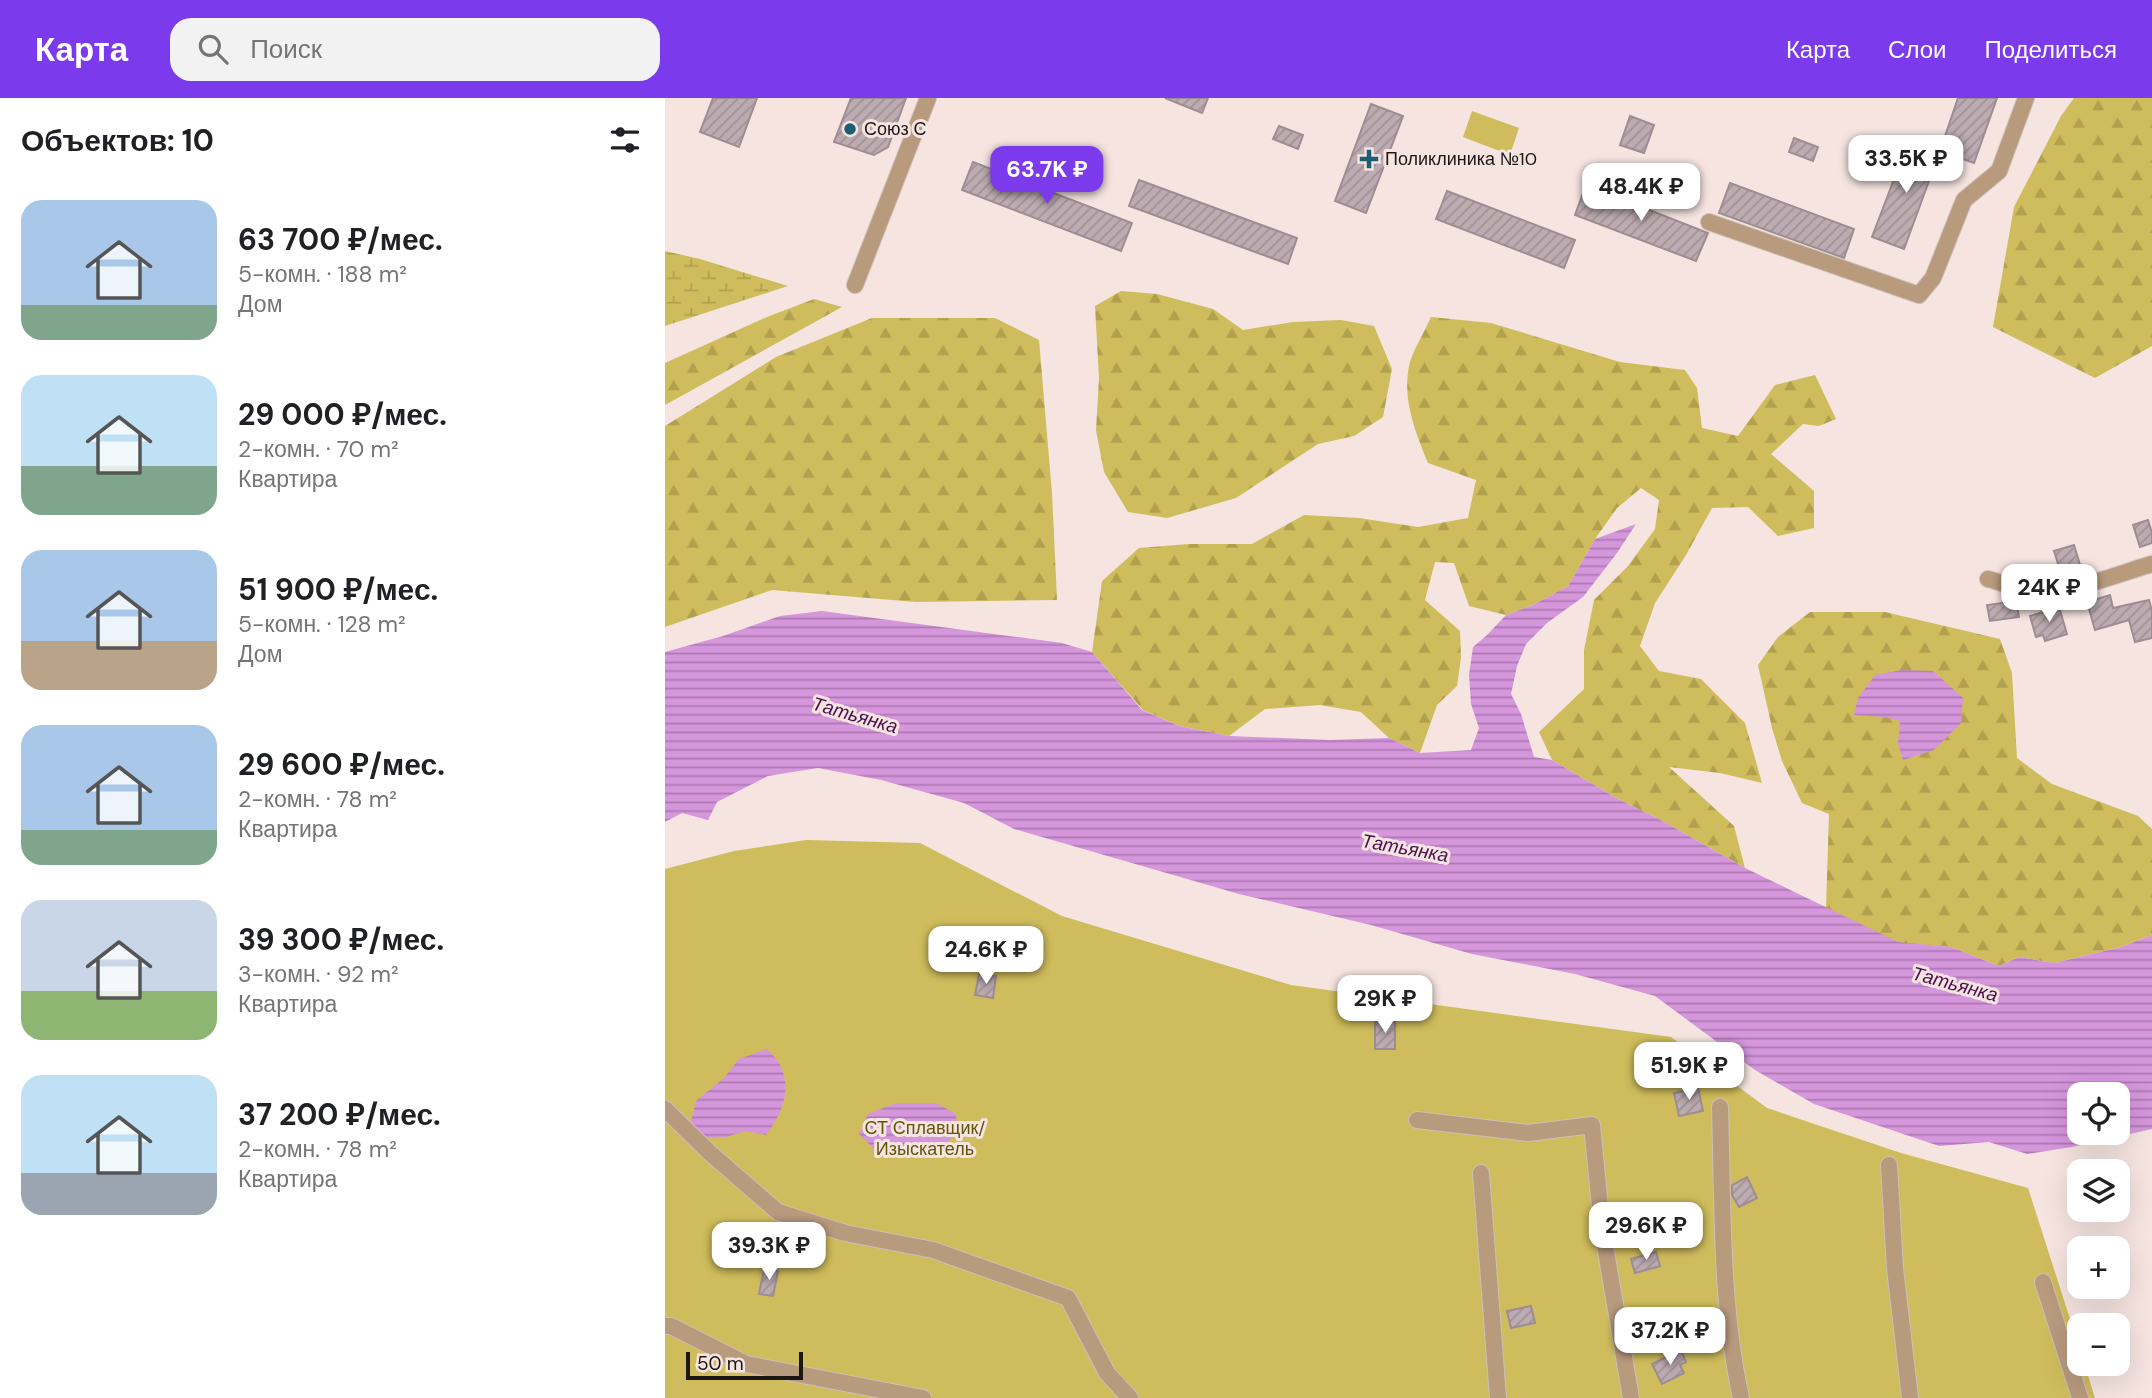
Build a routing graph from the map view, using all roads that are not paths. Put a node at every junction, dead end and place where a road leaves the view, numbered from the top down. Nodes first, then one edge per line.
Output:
1 (927, 98) edge
2 (2026, 98) edge
3 (1709, 222) dead end
4 (855, 285) dead end
5 (2152, 564) edge
6 (1988, 579) dead end
7 (1720, 1107) dead end
8 (665, 1109) edge
9 (1417, 1120) dead end
10 (1889, 1164) dead end
11 (1481, 1173) dead end
12 (2043, 1282) dead end
13 (665, 1326) edge
14 (923, 1398) edge
15 (1130, 1398) edge
16 (1498, 1398) edge
17 (1631, 1398) edge
18 (1741, 1398) edge
19 (1910, 1398) edge
20 (2080, 1398) edge

1 - 4 street
2 - 3 street
5 - 6 street
7 - 18 street
8 - 15 street
9 - 17 street
10 - 19 street
11 - 16 street
12 - 20 street
13 - 14 street

